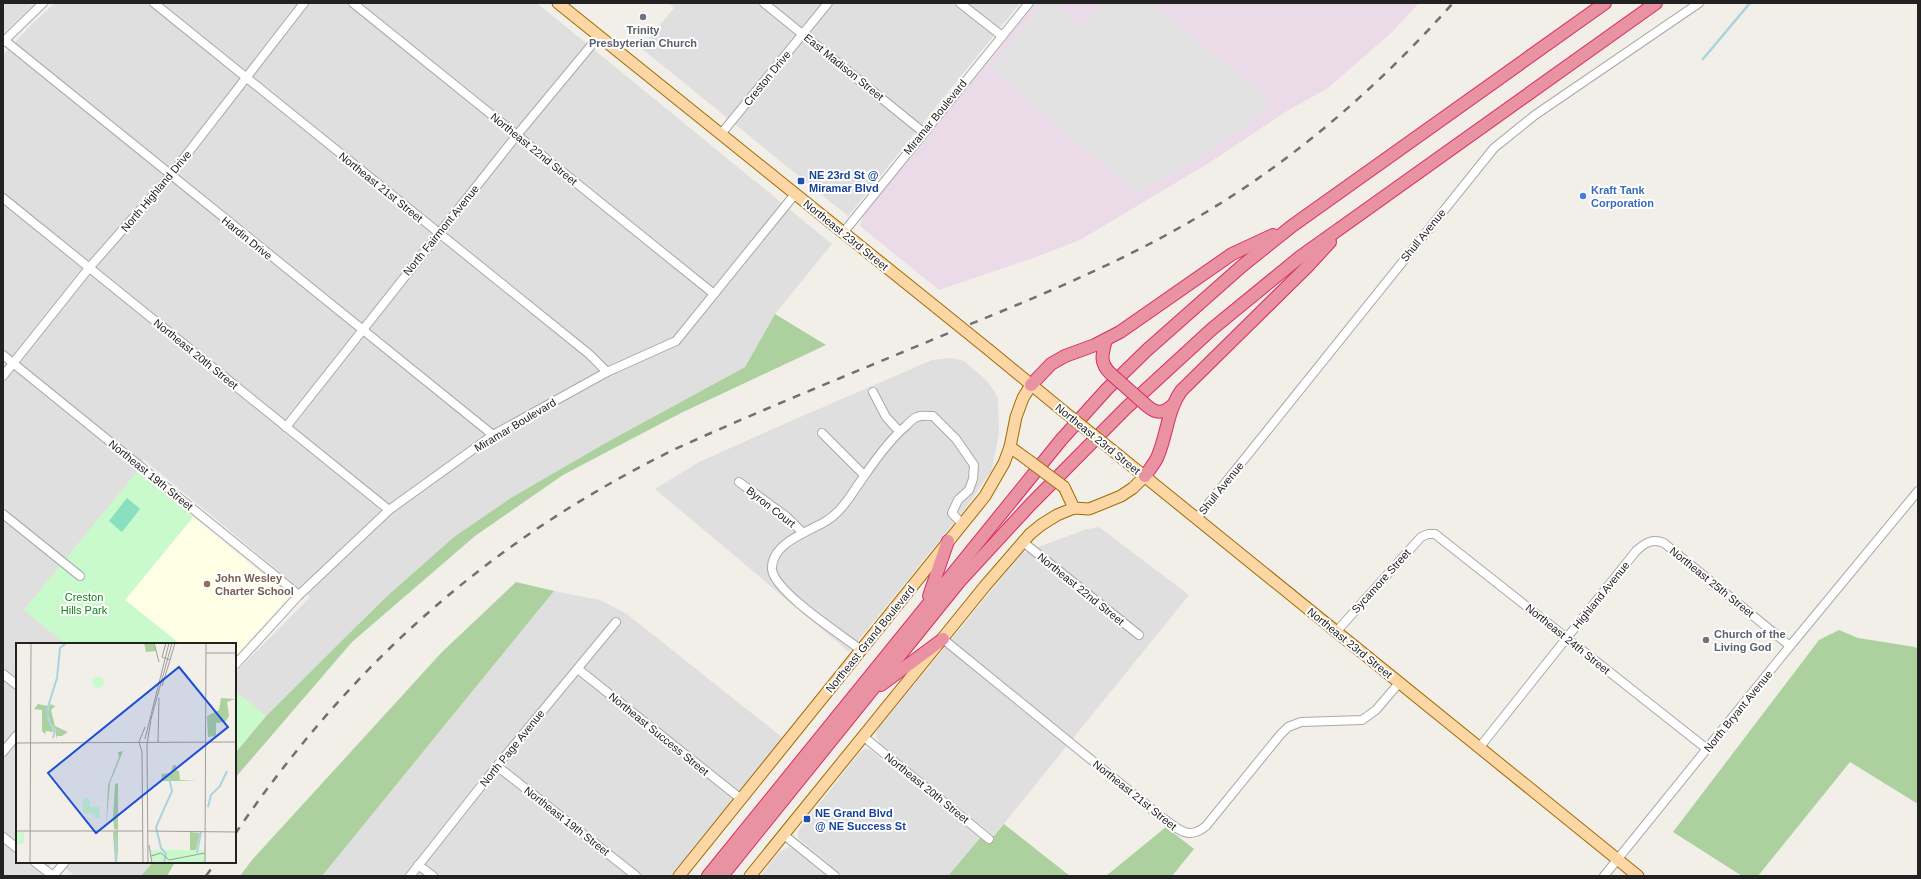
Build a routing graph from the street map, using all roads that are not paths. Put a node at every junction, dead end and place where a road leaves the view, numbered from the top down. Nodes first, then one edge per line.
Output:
1 (43, 3) edge
2 (154, 3) edge
3 (304, 3) edge
4 (353, 3) edge
5 (558, 3) edge
6 (764, 3) edge
7 (828, 3) edge
8 (960, 3) edge
9 (1029, 3) edge
10 (1605, 3) edge
11 (1656, 3) edge
12 (1699, 3) edge
13 (803, 34) junction
14 (599, 36) junction
15 (1002, 36) junction
16 (4, 40) edge
17 (247, 78) junction
18 (923, 132) junction
19 (721, 134) junction
20 (517, 135) junction
21 (170, 176) junction
22 (795, 194) junction
23 (3, 198) edge
24 (1348, 222) junction
25 (1292, 226) junction
26 (843, 233) junction
27 (439, 234) junction
28 (89, 268) junction
29 (714, 294) junction
30 (361, 330) junction
31 (1106, 340) junction
32 (3, 355) edge
33 (14, 363) junction
34 (607, 372) junction
35 (3, 376) edge
36 (1032, 385) junction
37 (873, 392) dead end
38 (1173, 405) junction
39 (286, 427) junction
40 (899, 432) junction
41 (822, 433) dead end
42 (493, 436) junction
43 (1010, 447) junction
44 (864, 476) junction
45 (1145, 476) junction
46 (739, 482) dead end
47 (1918, 491) edge
48 (1074, 508) junction
49 (389, 510) junction
50 (3, 514) edge
51 (1197, 518) junction
52 (962, 524) junction
53 (803, 533) junction
54 (1428, 534) joint
55 (1651, 540) joint
56 (948, 541) junction
57 (1023, 542) junction
58 (80, 576) dead end
59 (299, 595) junction
60 (925, 607) junction
61 (616, 622) dead end
62 (1336, 632) junction
63 (1139, 635) dead end
64 (1566, 638) junction
65 (943, 639) junction
66 (1790, 646) junction
67 (861, 650) junction
68 (236, 664) edge
69 (578, 668) junction
70 (3, 674) edge
71 (1399, 683) junction
72 (16, 684) edge
73 (869, 693) junction
74 (16, 736) edge
75 (864, 737) junction
76 (1479, 748) junction
77 (1707, 749) junction
78 (3, 752) edge
79 (497, 766) junction
80 (741, 799) junction
81 (784, 835) junction
82 (3, 837) edge
83 (989, 839) dead end
84 (16, 847) edge
85 (1618, 860) junction
86 (37, 863) edge
87 (64, 863) edge
88 (418, 865) junction
89 (53, 876) edge
90 (410, 876) edge
91 (433, 876) edge
92 (636, 876) edge
93 (679, 876) edge
94 (708, 876) edge
95 (722, 876) edge
96 (750, 876) edge
97 (834, 876) edge
98 (1604, 876) edge
99 (1638, 876) edge

1 - 16 street
2 - 17 street, Northeast 21st Street
3 - 17 street, North Highland Drive
4 - 20 street, Northeast 22nd Street
5 - 14 main road, Northeast 23rd Street
6 - 13 street, East Madison Street
7 - 13 street, Creston Drive
8 - 15 street
9 - 15 street, Miramar Boulevard
10 - 25 highway
11 - 24 highway
12 - 51 street, Shull Avenue
13 - 18 street, East Madison Street
13 - 19 street, Creston Drive
14 - 19 main road, Northeast 23rd Street
14 - 20 street, North Fairmont Avenue
15 - 18 street, Miramar Boulevard
16 - 21 street, Hardin Drive
17 - 21 street, North Highland Drive
17 - 27 street, Northeast 21st Street
18 - 26 street, Miramar Boulevard
19 - 22 main road, Northeast 23rd Street
20 - 27 street, North Fairmont Avenue
20 - 29 street, Northeast 22nd Street
21 - 28 street, North Highland Drive
21 - 30 street, Hardin Drive
22 - 26 main road, Northeast 23rd Street
22 - 29 street, Miramar Boulevard
23 - 28 street, Northeast 20th Street
24 - 38 highway
24 - 73 highway
25 - 31 highway
25 - 60 highway
26 - 36 main road, Northeast 23rd Street, bridge
27 - 30 street, North Fairmont Avenue
27 - 34 street, Northeast 21st Street
28 - 33 street, North Highland Drive
28 - 39 street, Northeast 20th Street
29 - 34 street, Miramar Boulevard
30 - 39 street, North Fairmont Avenue
30 - 42 street, Hardin Drive
31 - 36 highway
31 - 38 highway, bridge
32 - 33 street, Northeast 19th Street
33 - 35 street, North Highland Drive
33 - 59 street, Northeast 19th Street
34 - 42 street, Miramar Boulevard
36 - 43 main road, Northeast Grand Boulevard
36 - 45 main road, Northeast 23rd Street, bridge
37 - 40 street
38 - 45 highway
39 - 49 street, Northeast 20th Street
40 - 44 street
40 - 52 street
41 - 44 street
42 - 49 street, Miramar Boulevard
43 - 48 main road, bridge
43 - 52 main road, Northeast Grand Boulevard
44 - 53 street
45 - 48 main road
45 - 51 main road, Northeast 23rd Street
46 - 53 street, Byron Court
47 - 66 street, North Bryant Avenue
48 - 57 main road
49 - 59 street, Miramar Boulevard
50 - 58 street
51 - 62 main road, Northeast 23rd Street
52 - 56 main road, Northeast Grand Boulevard
53 - 67 street
54 - 62 street, Sycamore Street
54 - 64 street, Northeast 24th Street
55 - 64 street, Highland Avenue
55 - 66 street, Northeast 25th Street
56 - 60 highway
56 - 67 main road, Northeast Grand Boulevard
57 - 63 street, Northeast 22nd Street
57 - 65 main road
59 - 68 street, Miramar Boulevard
60 - 94 highway
61 - 69 street, North Page Avenue
62 - 71 main road, Northeast 23rd Street
64 - 76 street, Highland Avenue
64 - 77 street, Northeast 24th Street
65 - 71 street, Northeast 21st Street
65 - 73 highway
65 - 75 main road
66 - 77 street, North Bryant Avenue
67 - 80 main road, Northeast Grand Boulevard
69 - 79 street, North Page Avenue
69 - 80 street, Northeast Success Street
70 - 72 street
71 - 76 main road, Northeast 23rd Street
73 - 95 highway
74 - 78 street
75 - 81 main road
75 - 83 street, Northeast 20th Street
76 - 85 main road, Northeast 23rd Street
77 - 85 street, North Bryant Avenue
79 - 88 street, North Page Avenue
79 - 92 street, Northeast 19th Street
80 - 93 main road, Northeast Grand Boulevard
81 - 96 main road
81 - 97 street
82 - 84 street
85 - 98 street, North Bryant Avenue
85 - 99 main road, Northeast 23rd Street
86 - 89 street
87 - 89 street
88 - 90 street, North Page Avenue
88 - 91 street

